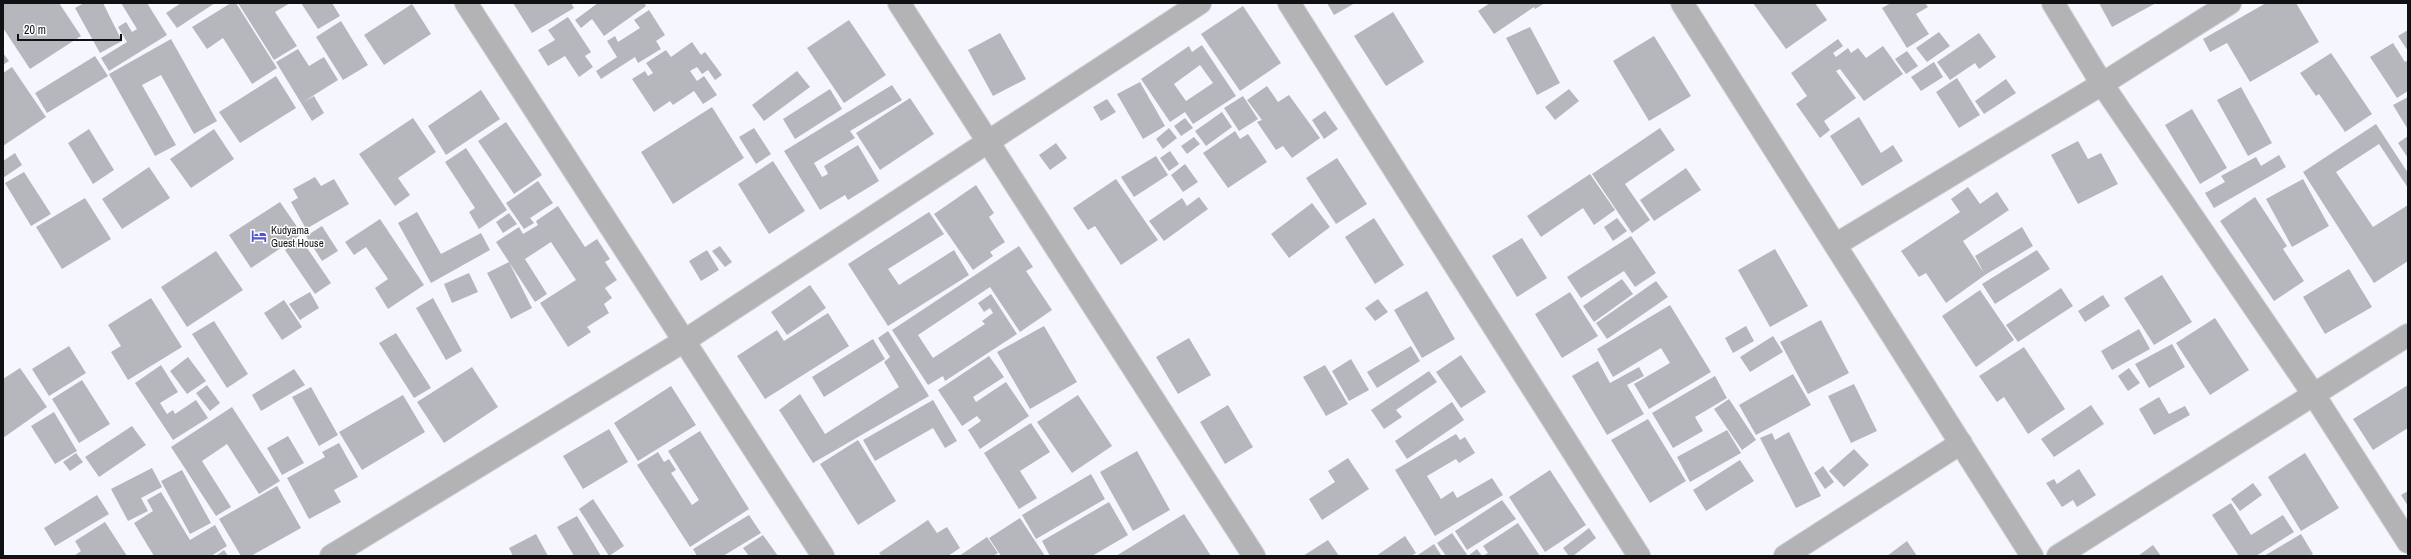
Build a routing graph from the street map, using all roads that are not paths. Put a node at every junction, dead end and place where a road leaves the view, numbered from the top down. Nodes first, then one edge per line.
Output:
1 (466, 3) edge
2 (899, 3) edge
3 (1200, 3) edge
4 (1289, 3) edge
5 (1682, 3) edge
6 (2053, 3) edge
7 (2230, 3) edge
8 (2102, 84) junction
9 (988, 142) junction
10 (1835, 245) junction
11 (2408, 335) edge
12 (684, 341) junction
13 (2314, 396) junction
14 (1961, 443) junction
15 (2408, 542) edge
16 (331, 556) edge
17 (823, 556) edge
18 (1254, 556) edge
19 (1639, 556) edge
20 (1785, 556) edge
21 (2032, 556) edge
22 (2058, 556) edge

1 - 12 street
2 - 9 street
3 - 9 street
4 - 19 street
5 - 10 street
6 - 8 street
7 - 8 street
8 - 10 street
8 - 13 street
9 - 12 street
9 - 18 street
10 - 14 street
11 - 13 street
12 - 16 street
12 - 17 street
13 - 15 street
13 - 22 street
14 - 20 street
14 - 21 street

